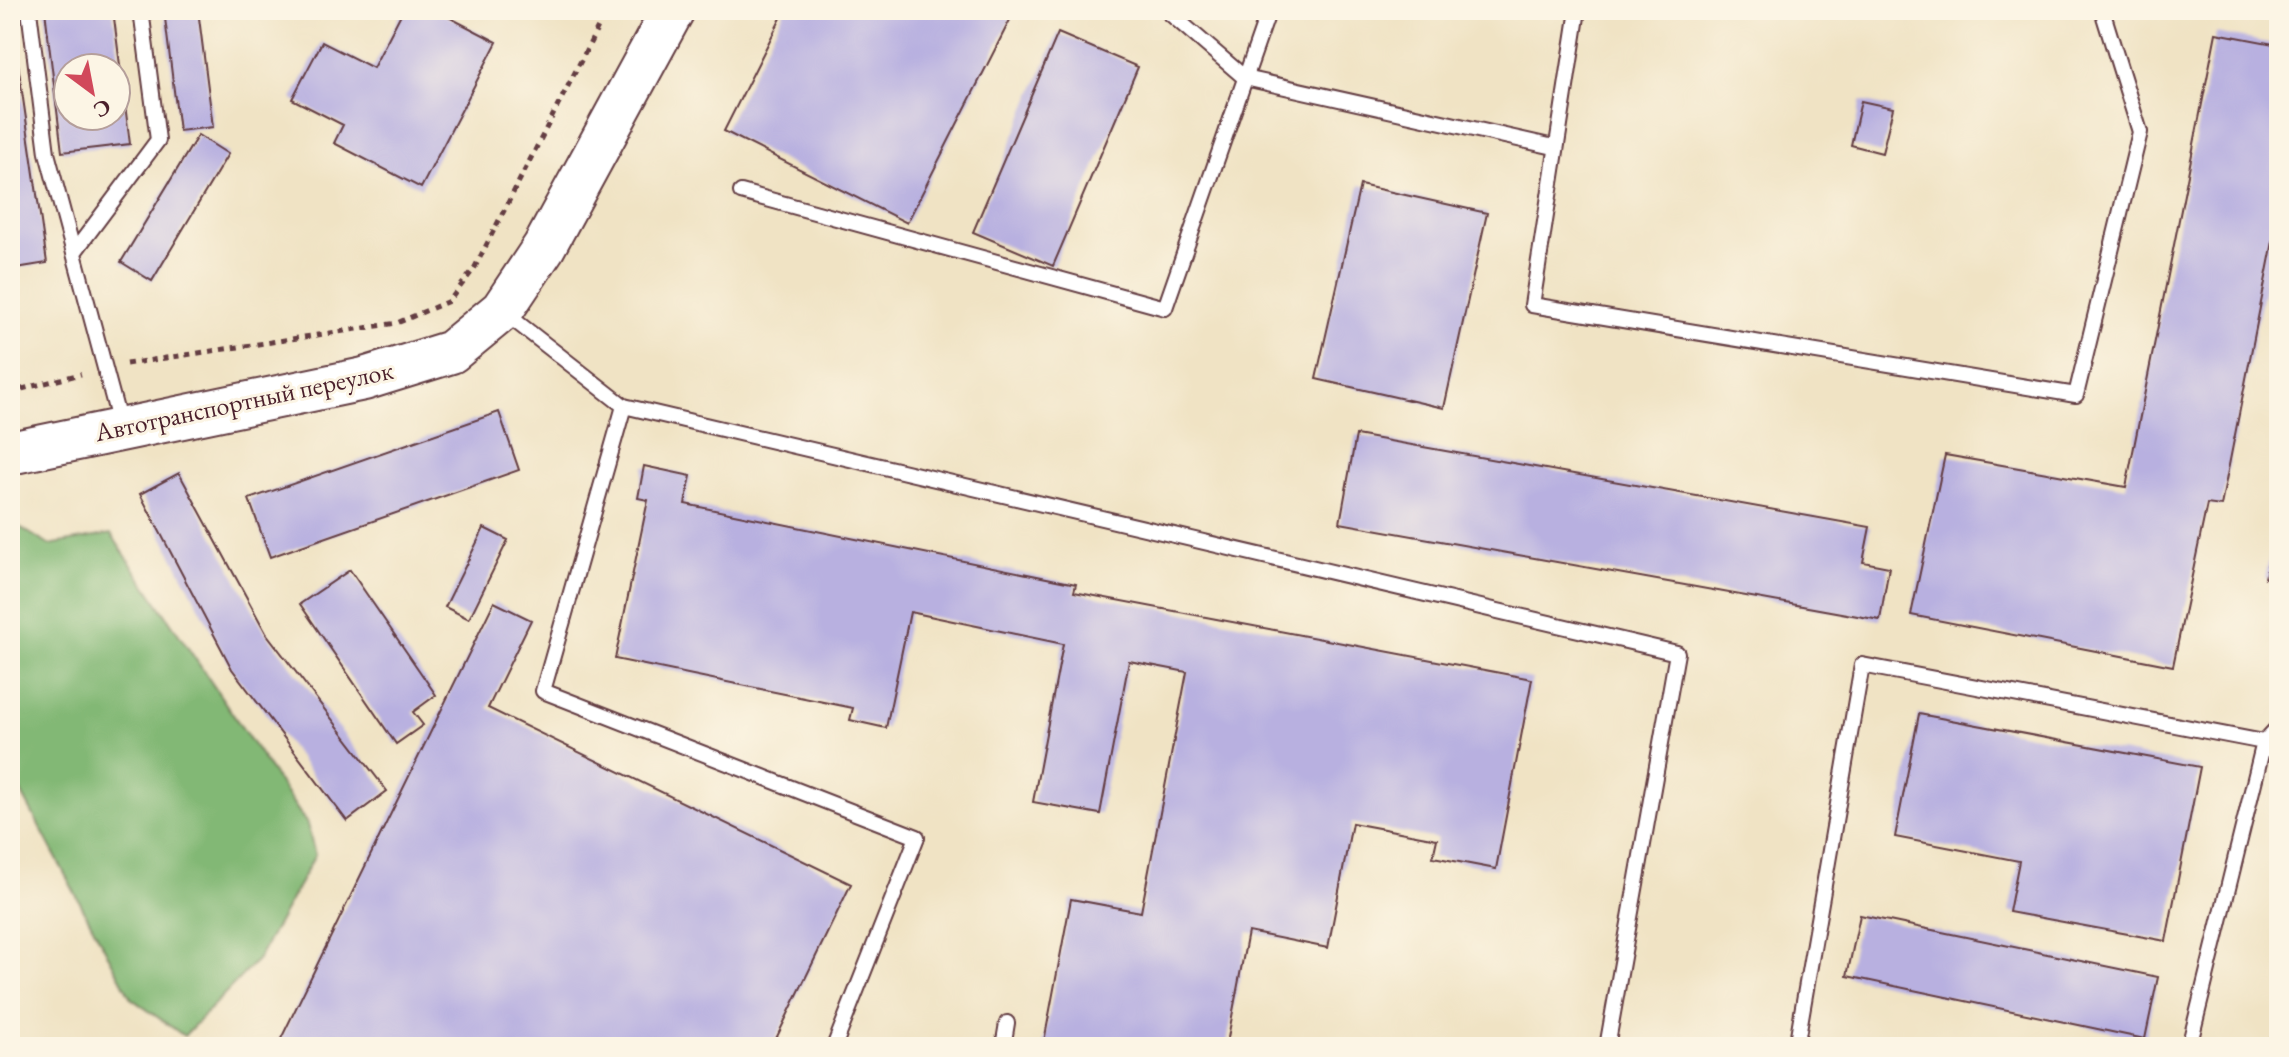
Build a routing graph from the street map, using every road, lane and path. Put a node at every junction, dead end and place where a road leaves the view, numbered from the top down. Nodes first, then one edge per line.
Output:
1 (29, 10) edge
2 (141, 10) edge
3 (607, 10) edge
4 (673, 10) edge
5 (1166, 10) edge
6 (1269, 10) edge
7 (1578, 10) edge
8 (2102, 10) edge
9 (1245, 78) junction
10 (1554, 147) junction
11 (741, 192) dead end
12 (75, 251) junction
13 (502, 310) junction
14 (105, 368) junction
15 (10, 392) edge
16 (624, 406) junction
17 (121, 428) junction
18 (10, 453) edge
19 (2279, 726) edge
20 (2264, 742) junction
21 (1007, 1023) dead end
22 (2279, 1038) edge
23 (834, 1047) edge
24 (1003, 1047) edge
25 (1607, 1047) edge
26 (1796, 1047) edge
27 (2189, 1047) edge
28 (2276, 1047) edge

1 - 12 lane
2 - 12 lane
3 - 14 path
4 - 13 main road, Автотранспортный переулок
5 - 9 lane
6 - 9 lane
7 - 10 lane
8 - 10 lane
9 - 10 lane
9 - 11 lane
12 - 14 lane
13 - 16 lane
13 - 17 main road, Автотранспортный переулок
14 - 15 path
14 - 17 lane
16 - 23 lane
16 - 25 lane
17 - 18 main road, Автотранспортный переулок
19 - 20 lane
20 - 26 lane
20 - 27 lane
21 - 24 lane
22 - 28 lane

